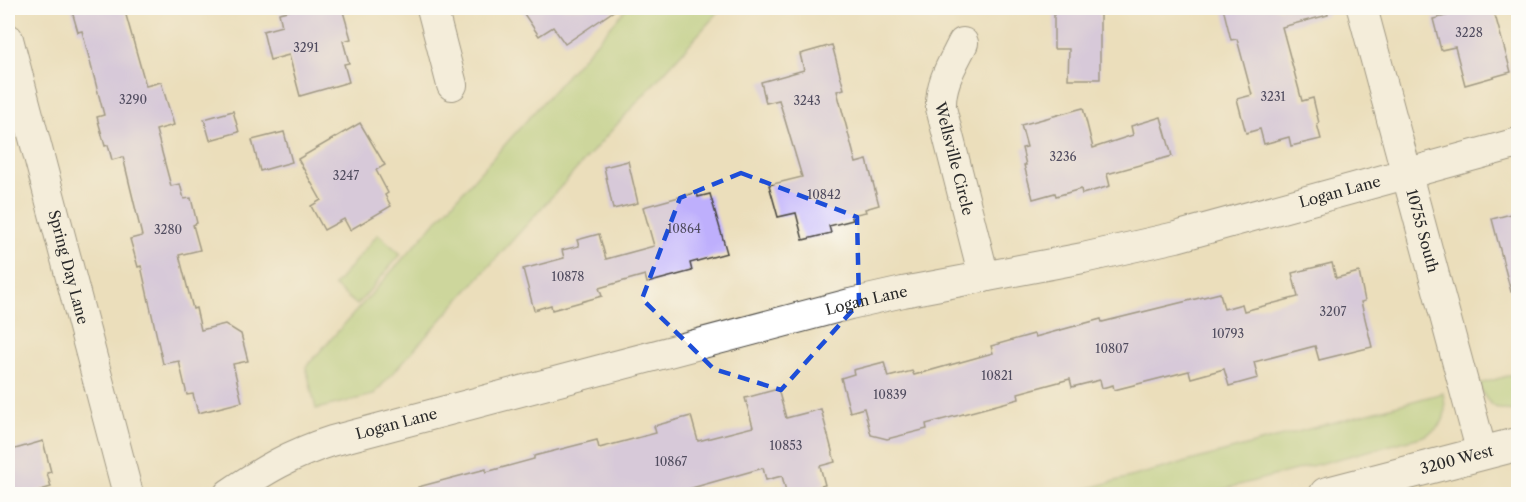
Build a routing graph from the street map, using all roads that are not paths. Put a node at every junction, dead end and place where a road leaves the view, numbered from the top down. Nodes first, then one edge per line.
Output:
1 (432, 8) edge
2 (1362, 8) edge
3 (8, 39) edge
4 (963, 43) dead end
5 (452, 85) dead end
6 (1518, 143) edge
7 (1407, 174) junction
8 (984, 277) junction
9 (1518, 444) edge
10 (1482, 453) junction
11 (128, 495) edge
12 (229, 495) edge
13 (1326, 495) edge

1 - 5 street
2 - 7 street, 10755 South
3 - 11 street, Spring Day Lane
4 - 8 street, Wellsville Circle
6 - 7 street, Logan Lane
7 - 8 street, Logan Lane
7 - 10 street, 10755 South
8 - 12 street, Logan Lane
9 - 10 street, 3200 West
10 - 13 street, 3200 West

